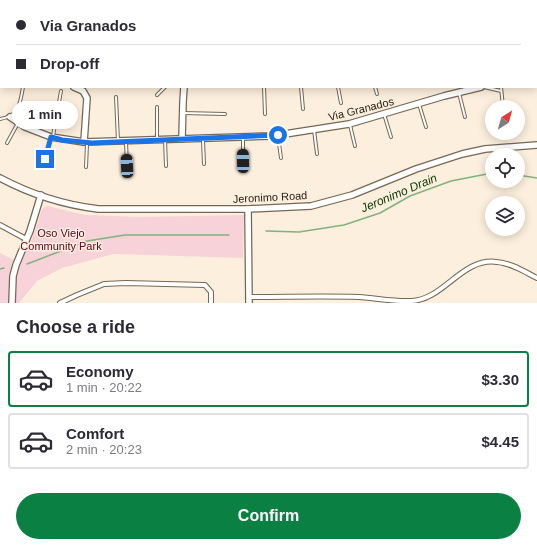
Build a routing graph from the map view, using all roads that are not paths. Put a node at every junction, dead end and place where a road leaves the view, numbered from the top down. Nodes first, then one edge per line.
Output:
1 (296, 0) edge
2 (301, 0) edge
3 (23, 88) edge
4 (76, 88) edge
5 (164, 88) edge
6 (184, 88) edge
7 (264, 88) edge
8 (301, 88) edge
9 (338, 88) edge
10 (375, 88) edge
11 (476, 88) edge
12 (488, 88) edge
13 (61, 91) dead end
14 (501, 91) joint
15 (458, 92) junction
16 (377, 94) dead end
17 (158, 95) dead end
18 (116, 97) dead end
19 (502, 100) edge
20 (341, 103) dead end
21 (419, 104) junction
22 (156, 107) dead end
23 (303, 109) dead end
24 (182, 113) junction
25 (384, 113) junction
26 (225, 114) dead end
27 (265, 114) dead end
28 (10, 117) junction
29 (465, 117) dead end
30 (0, 119) edge
31 (18, 123) junction
32 (349, 124) junction
33 (426, 127) dead end
34 (314, 129) junction
35 (278, 135) junction
36 (52, 137) junction
37 (243, 137) junction
38 (391, 137) dead end
39 (203, 138) junction
40 (157, 140) junction
41 (165, 140) junction
42 (182, 140) junction
43 (126, 141) junction
44 (85, 142) junction
45 (118, 142) junction
46 (7, 143) dead end
47 (537, 145) edge
48 (355, 146) dead end
49 (317, 154) dead end
50 (281, 158) dead end
51 (45, 159) dead end
52 (243, 161) dead end
53 (204, 164) dead end
54 (127, 166) dead end
55 (166, 166) dead end
56 (86, 167) dead end
57 (0, 178) edge
58 (41, 195) junction
59 (248, 209) junction
60 (0, 225) edge
61 (26, 239) junction
62 (537, 278) edge
63 (249, 300) edge
64 (12, 303) edge
65 (60, 303) edge
66 (211, 303) edge

1 - 2 lane
3 - 28 lane
4 - 44 street
5 - 17 lane
6 - 24 street
7 - 27 lane
8 - 23 lane
9 - 20 lane
10 - 16 lane
11 - 15 street, Via Granados
12 - 14 lane
13 - 36 lane
14 - 19 lane
15 - 21 street, Via Granados
15 - 29 lane
18 - 45 lane
21 - 25 street, Via Granados
21 - 33 lane
22 - 40 lane
24 - 26 lane
24 - 42 street
25 - 32 street, Via Granados
25 - 38 lane
28 - 30 lane
28 - 31 street, Via Granados
31 - 36 street, Via Granados
31 - 46 lane
32 - 34 street, Via Granados
32 - 48 lane
34 - 35 street, Via Granados
34 - 49 lane
35 - 37 street, Via Granados
35 - 50 lane
36 - 44 street, Via Granados
36 - 51 lane
37 - 39 street, Via Granados
37 - 52 lane
39 - 42 street, Via Granados
39 - 53 lane
40 - 41 street, Via Granados
40 - 43 street, Via Granados
41 - 42 street, Via Granados
41 - 55 lane
43 - 45 street, Via Granados
43 - 54 lane
44 - 45 street, Via Granados
44 - 56 lane
47 - 59 street, Jeronimo Road
57 - 58 street, Jeronimo Road
58 - 59 street, Jeronimo Road
58 - 61 street
59 - 63 street
60 - 61 street
61 - 64 street
62 - 63 street
65 - 66 street

